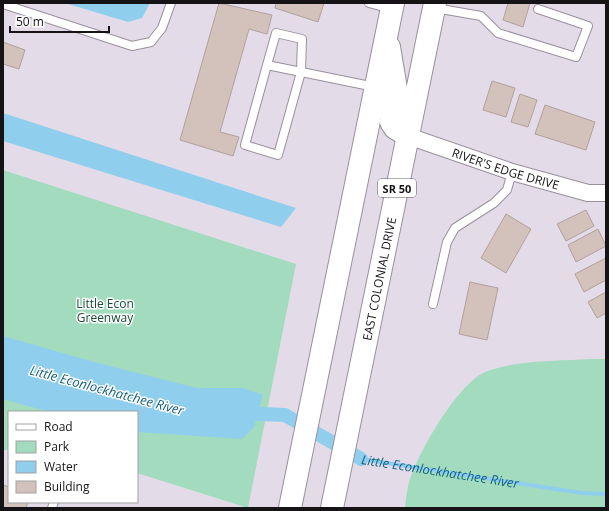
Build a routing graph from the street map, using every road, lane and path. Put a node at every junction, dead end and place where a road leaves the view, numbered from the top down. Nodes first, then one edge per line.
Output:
1 (171, 3) edge
2 (369, 3) edge
3 (3, 4) edge
4 (12, 5) edge
5 (435, 5) edge
6 (392, 6) edge
7 (538, 9) dead end
8 (387, 32) junction
9 (267, 65) junction
10 (301, 72) junction
11 (376, 87) junction
12 (408, 136) junction
13 (512, 172) junction
14 (606, 193) edge
15 (433, 304) dead end
16 (333, 501) edge
17 (290, 508) edge

1 - 4 lane
2 - 6 lane
3 - 4 lane
5 - 7 lane
5 - 12 highway, EAST COLONIAL DRIVE / SR 50
6 - 8 highway
8 - 11 highway
8 - 12 highway
9 - 10 lane
9 - 10 lane
9 - 10 lane
10 - 11 lane
11 - 17 highway
12 - 13 street, RIVER'S EDGE DRIVE
12 - 16 highway, EAST COLONIAL DRIVE / SR 50
13 - 14 street, RIVER'S EDGE DRIVE
13 - 15 lane

